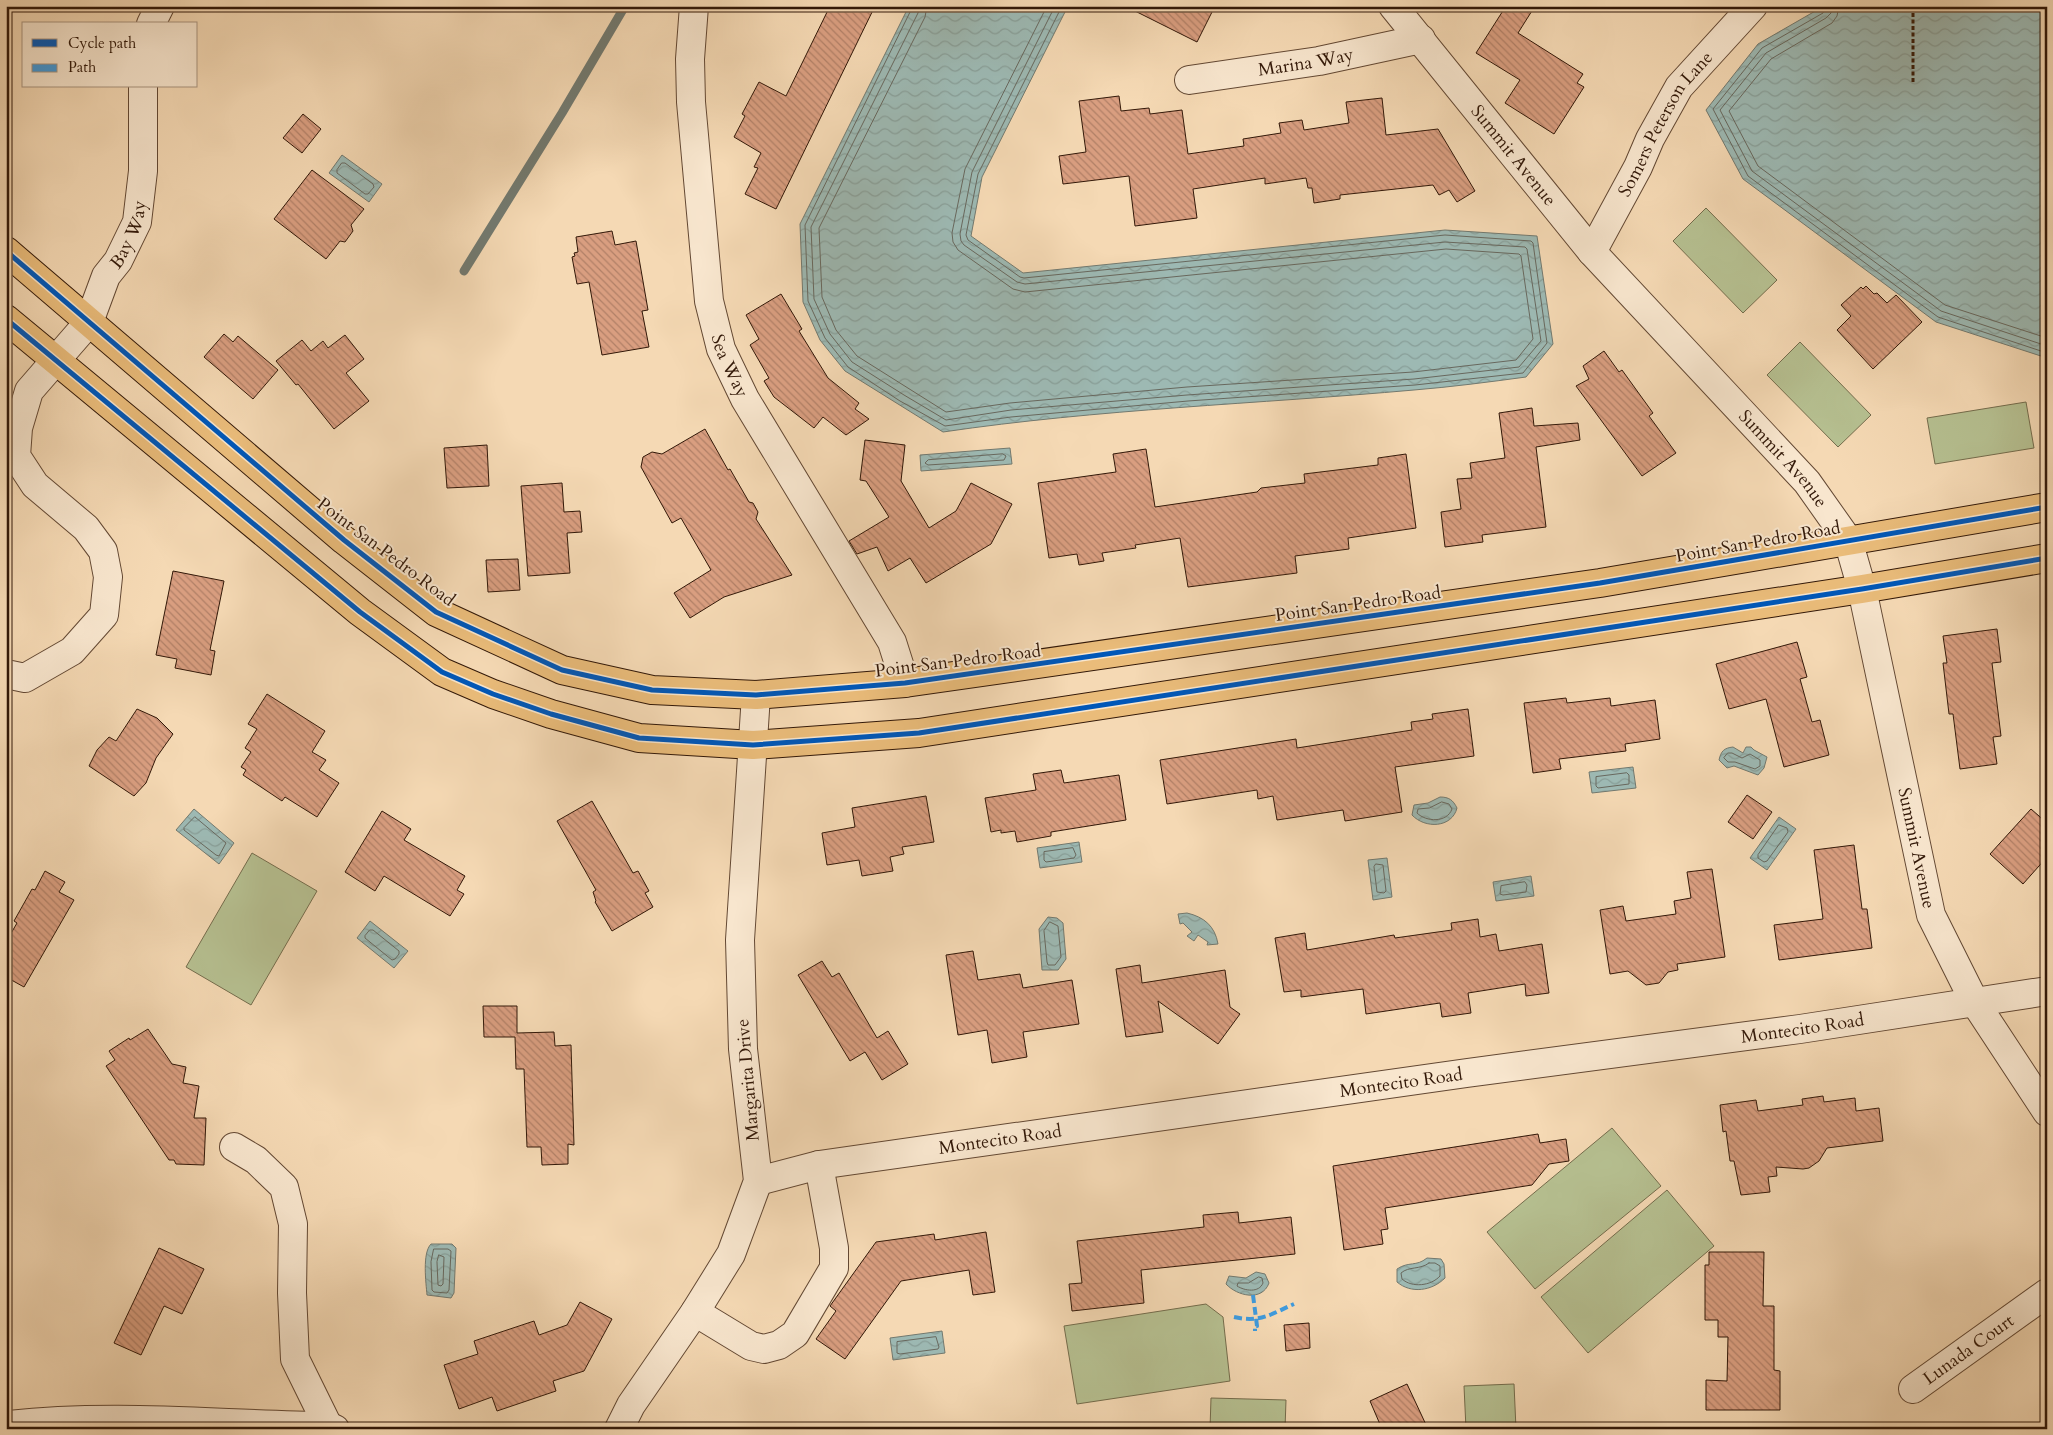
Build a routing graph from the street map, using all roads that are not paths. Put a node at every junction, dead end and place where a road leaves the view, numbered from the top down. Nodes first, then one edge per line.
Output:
1 (160, 6) edge
2 (694, 6) edge
3 (1393, 6) edge
4 (1753, 6) edge
5 (152, 22) edge
6 (1420, 39) junction
7 (1189, 80) dead end
8 (143, 88) edge
9 (6, 251) edge
10 (1592, 252) junction
11 (6, 319) edge
12 (88, 322) junction
13 (56, 361) junction
14 (2047, 507) edge
15 (1848, 540) junction
16 (2047, 558) edge
17 (1862, 589) junction
18 (6, 674) edge
19 (905, 683) junction
20 (756, 694) junction
21 (753, 745) junction
22 (2047, 991) edge
23 (1974, 1002) junction
24 (2047, 1112) edge
25 (234, 1147) dead end
26 (819, 1165) junction
27 (758, 1181) junction
28 (2047, 1292) edge
29 (695, 1312) junction
30 (1913, 1389) dead end
31 (6, 1428) edge
32 (332, 1428) edge
33 (619, 1429) edge

1 - 5 street
2 - 19 street, Sea Way
3 - 6 street, Summit Avenue
4 - 10 street, Somers Peterson Lane
6 - 7 street, Marina Way
6 - 10 street, Summit Avenue
8 - 12 street, Bay Way
9 - 12 main road, Point San Pedro Road
10 - 15 street, Summit Avenue
11 - 13 main road
12 - 13 street, Bay Way
12 - 20 main road, Point San Pedro Road
13 - 18 street, Bay Way
13 - 21 main road
14 - 15 main road, Point San Pedro Road
15 - 17 street, Summit Avenue
15 - 19 main road, Point San Pedro Road
16 - 17 main road
17 - 21 main road
17 - 23 street, Summit Avenue
19 - 20 main road, Point San Pedro Road
20 - 21 street, Margarita Drive
21 - 27 street, Margarita Drive
22 - 23 street, Montecito Road
23 - 24 street, Summit Avenue
23 - 26 street, Montecito Road
25 - 32 street
26 - 27 street, Montecito Road
26 - 29 street
27 - 29 street, Margarita Drive
28 - 30 street, Lunada Court
29 - 33 street, Margarita Drive
31 - 32 street

